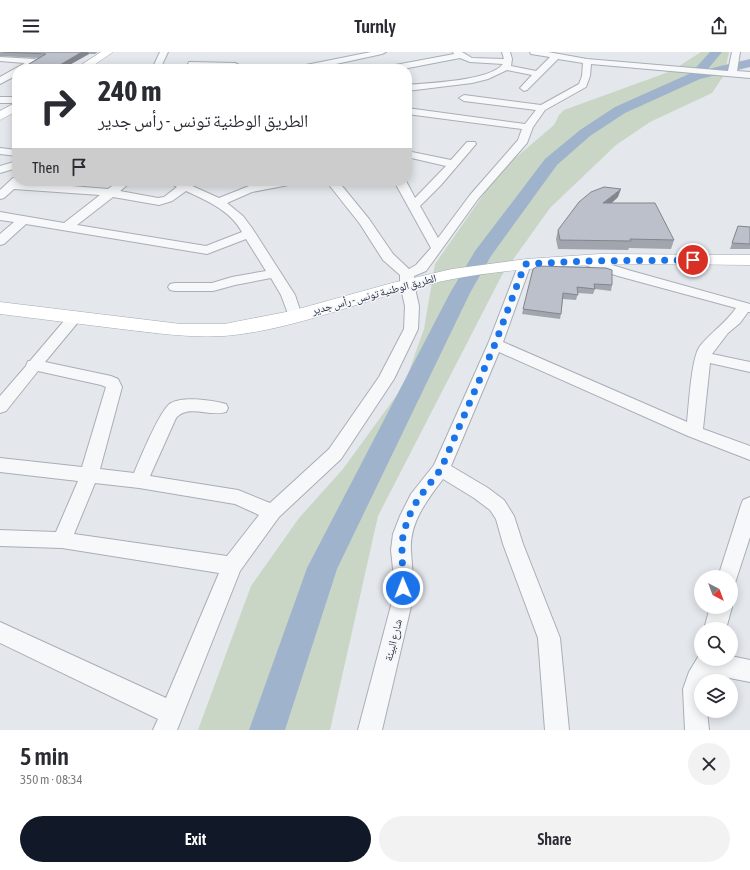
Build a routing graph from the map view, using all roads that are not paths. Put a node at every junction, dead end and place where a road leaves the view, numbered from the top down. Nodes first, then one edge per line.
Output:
1 (108, 52) edge
2 (164, 52) edge
3 (341, 52) edge
4 (382, 52) edge
5 (506, 52) edge
6 (534, 52) edge
7 (575, 52) edge
8 (736, 52) edge
9 (459, 54) edge
10 (610, 55) dead end
11 (197, 56) dead end
12 (556, 56) junction
13 (636, 56) dead end
14 (568, 58) junction
15 (0, 59) edge
16 (587, 61) junction
17 (598, 61) junction
18 (354, 62) junction
19 (29, 64) edge
20 (88, 64) edge
21 (158, 64) edge
22 (193, 64) edge
23 (340, 64) edge
24 (412, 64) edge
25 (507, 64) junction
26 (633, 64) junction
27 (732, 73) junction
28 (537, 74) junction
29 (12, 75) edge
30 (750, 75) edge
31 (468, 81) junction
32 (0, 82) edge
33 (412, 87) edge
34 (524, 88) dead end
35 (464, 98) junction
36 (0, 100) edge
37 (12, 100) edge
38 (542, 108) junction
39 (12, 109) edge
40 (412, 112) edge
41 (0, 116) edge
42 (460, 118) junction
43 (528, 127) junction
44 (471, 144) dead end
45 (0, 152) edge
46 (12, 153) edge
47 (412, 155) edge
48 (453, 164) junction
49 (12, 166) edge
50 (0, 170) edge
51 (12, 186) edge
52 (44, 186) edge
53 (120, 186) edge
54 (254, 186) edge
55 (336, 186) edge
56 (403, 186) edge
57 (185, 187) joint
58 (112, 193) junction
59 (0, 196) edge
60 (219, 202) junction
61 (414, 205) junction
62 (0, 216) edge
63 (23, 220) junction
64 (68, 226) junction
65 (249, 233) junction
66 (0, 241) edge
67 (437, 248) junction
68 (750, 260) edge
69 (587, 261) junction
70 (520, 264) junction
71 (275, 273) junction
72 (407, 279) junction
73 (175, 287) dead end
74 (747, 307) edge
75 (0, 308) edge
76 (295, 316) junction
77 (74, 318) junction
78 (495, 344) junction
79 (704, 357) junction
80 (33, 365) junction
81 (750, 367) edge
82 (0, 407) edge
83 (220, 408) dead end
84 (694, 432) junction
85 (750, 453) edge
86 (0, 465) edge
87 (441, 469) junction
88 (89, 476) junction
89 (139, 481) junction
90 (750, 505) edge
91 (272, 512) junction
92 (0, 538) edge
93 (62, 540) junction
94 (232, 566) junction
95 (730, 570) edge
96 (0, 632) edge
97 (705, 666) edge
98 (730, 666) edge
99 (750, 671) edge
100 (168, 722) edge
101 (560, 729) edge
102 (370, 730) edge
103 (697, 730) edge

1 - 20 main road
2 - 21 street
3 - 18 street
4 - 18 street
5 - 25 street
6 - 12 street
7 - 14 street
8 - 27 street
9 - 24 street
9 - 25 street
10 - 17 street
11 - 22 street
12 - 14 street
12 - 28 street
13 - 26 street
14 - 16 street
15 - 19 street
16 - 17 street
16 - 38 street
17 - 26 street
18 - 23 street
25 - 28 street
25 - 31 street
26 - 27 street
27 - 30 street
28 - 34 street
29 - 32 street
31 - 33 street
31 - 35 street
35 - 38 street
35 - 42 street
36 - 37 street
38 - 43 street
39 - 41 main road
40 - 42 street
42 - 43 street
43 - 67 street
44 - 48 street
45 - 46 street
47 - 48 street
48 - 61 street
49 - 50 street
51 - 59 street
52 - 58 street
53 - 58 street
54 - 60 street
55 - 72 street
56 - 61 street
57 - 58 street
57 - 60 street
58 - 64 street
60 - 65 street
61 - 67 street
62 - 63 street
63 - 64 street
63 - 66 street
64 - 65 street
65 - 71 street
67 - 72 street
68 - 69 main road, الطريق الوطنية تونس - رأس جدير
69 - 70 main road, الطريق الوطنية تونس - رأس جدير
69 - 74 street
70 - 72 main road, الطريق الوطنية تونس - رأس جدير
70 - 78 street, شارع البيئة
71 - 73 street
71 - 76 street
72 - 76 main road, الطريق الوطنية تونس - رأس جدير
72 - 91 street
74 - 79 street
75 - 77 main road, الطريق الوطنية تونس - رأس جدير
76 - 77 main road, الطريق الوطنية تونس - رأس جدير
77 - 80 street
78 - 84 street
78 - 87 street, شارع البيئة
79 - 81 street
79 - 84 street
80 - 82 street
80 - 88 street
83 - 89 street
84 - 85 street
86 - 88 street
87 - 101 street
87 - 102 street, شارع البيئة
88 - 89 street
88 - 93 street
89 - 91 street
90 - 95 street
91 - 94 street
92 - 93 street
93 - 94 street
94 - 100 street
96 - 100 street
97 - 103 street
98 - 99 street

